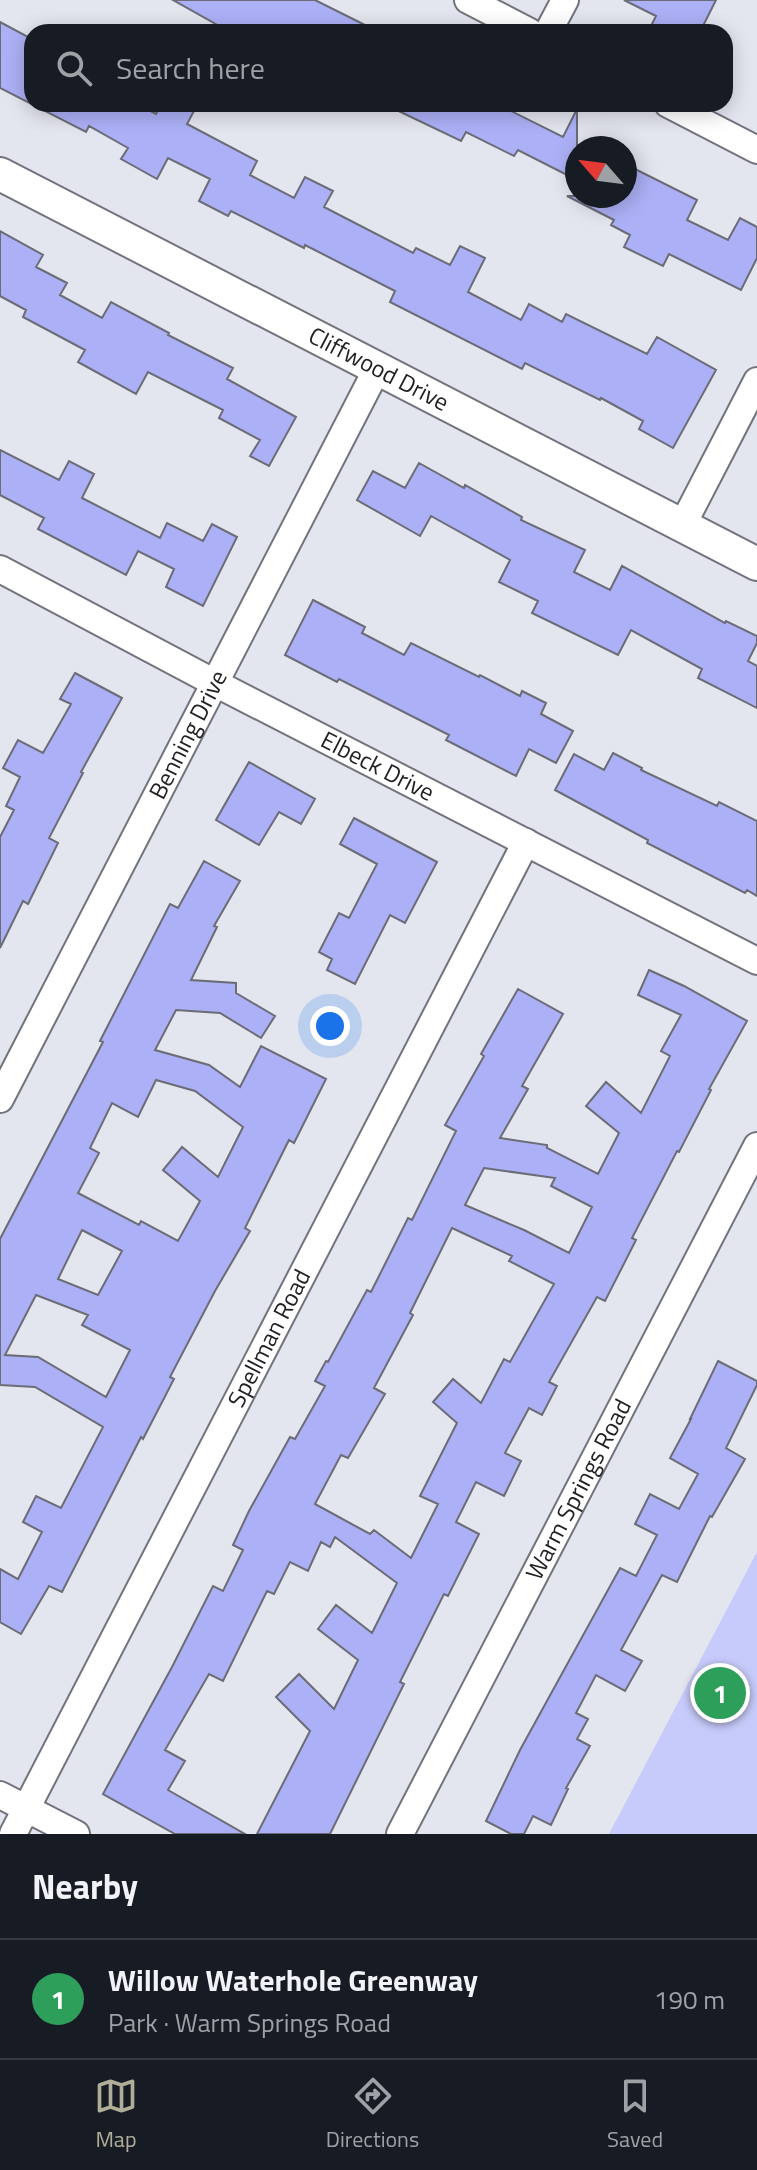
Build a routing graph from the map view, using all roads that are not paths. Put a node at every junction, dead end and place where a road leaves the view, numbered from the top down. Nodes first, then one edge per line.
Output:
1 (468, 0) edge
2 (565, 0) edge
3 (514, 24) edge
4 (552, 24) edge
5 (683, 112) edge
6 (757, 150) edge
7 (0, 174) edge
8 (377, 369) junction
9 (757, 381) edge
10 (682, 526) junction
11 (757, 564) edge
12 (0, 569) edge
13 (215, 683) junction
14 (526, 842) junction
15 (757, 961) edge
16 (0, 1099) edge
17 (757, 1146) edge
18 (0, 1795) edge
19 (26, 1809) junction
20 (13, 1834) edge
21 (76, 1834) edge
22 (400, 1834) edge

1 - 3 street
2 - 4 street
5 - 6 street
7 - 8 street, Cliffwood Drive
8 - 10 street, Cliffwood Drive
8 - 13 street, Benning Drive
9 - 10 street
10 - 11 street, Cliffwood Drive
12 - 13 street, Elbeck Drive
13 - 14 street, Elbeck Drive
13 - 16 street, Benning Drive
14 - 15 street, Elbeck Drive
14 - 19 street, Spellman Road
17 - 22 street, Warm Springs Road
18 - 19 street
19 - 20 street, Spellman Road
19 - 21 street

